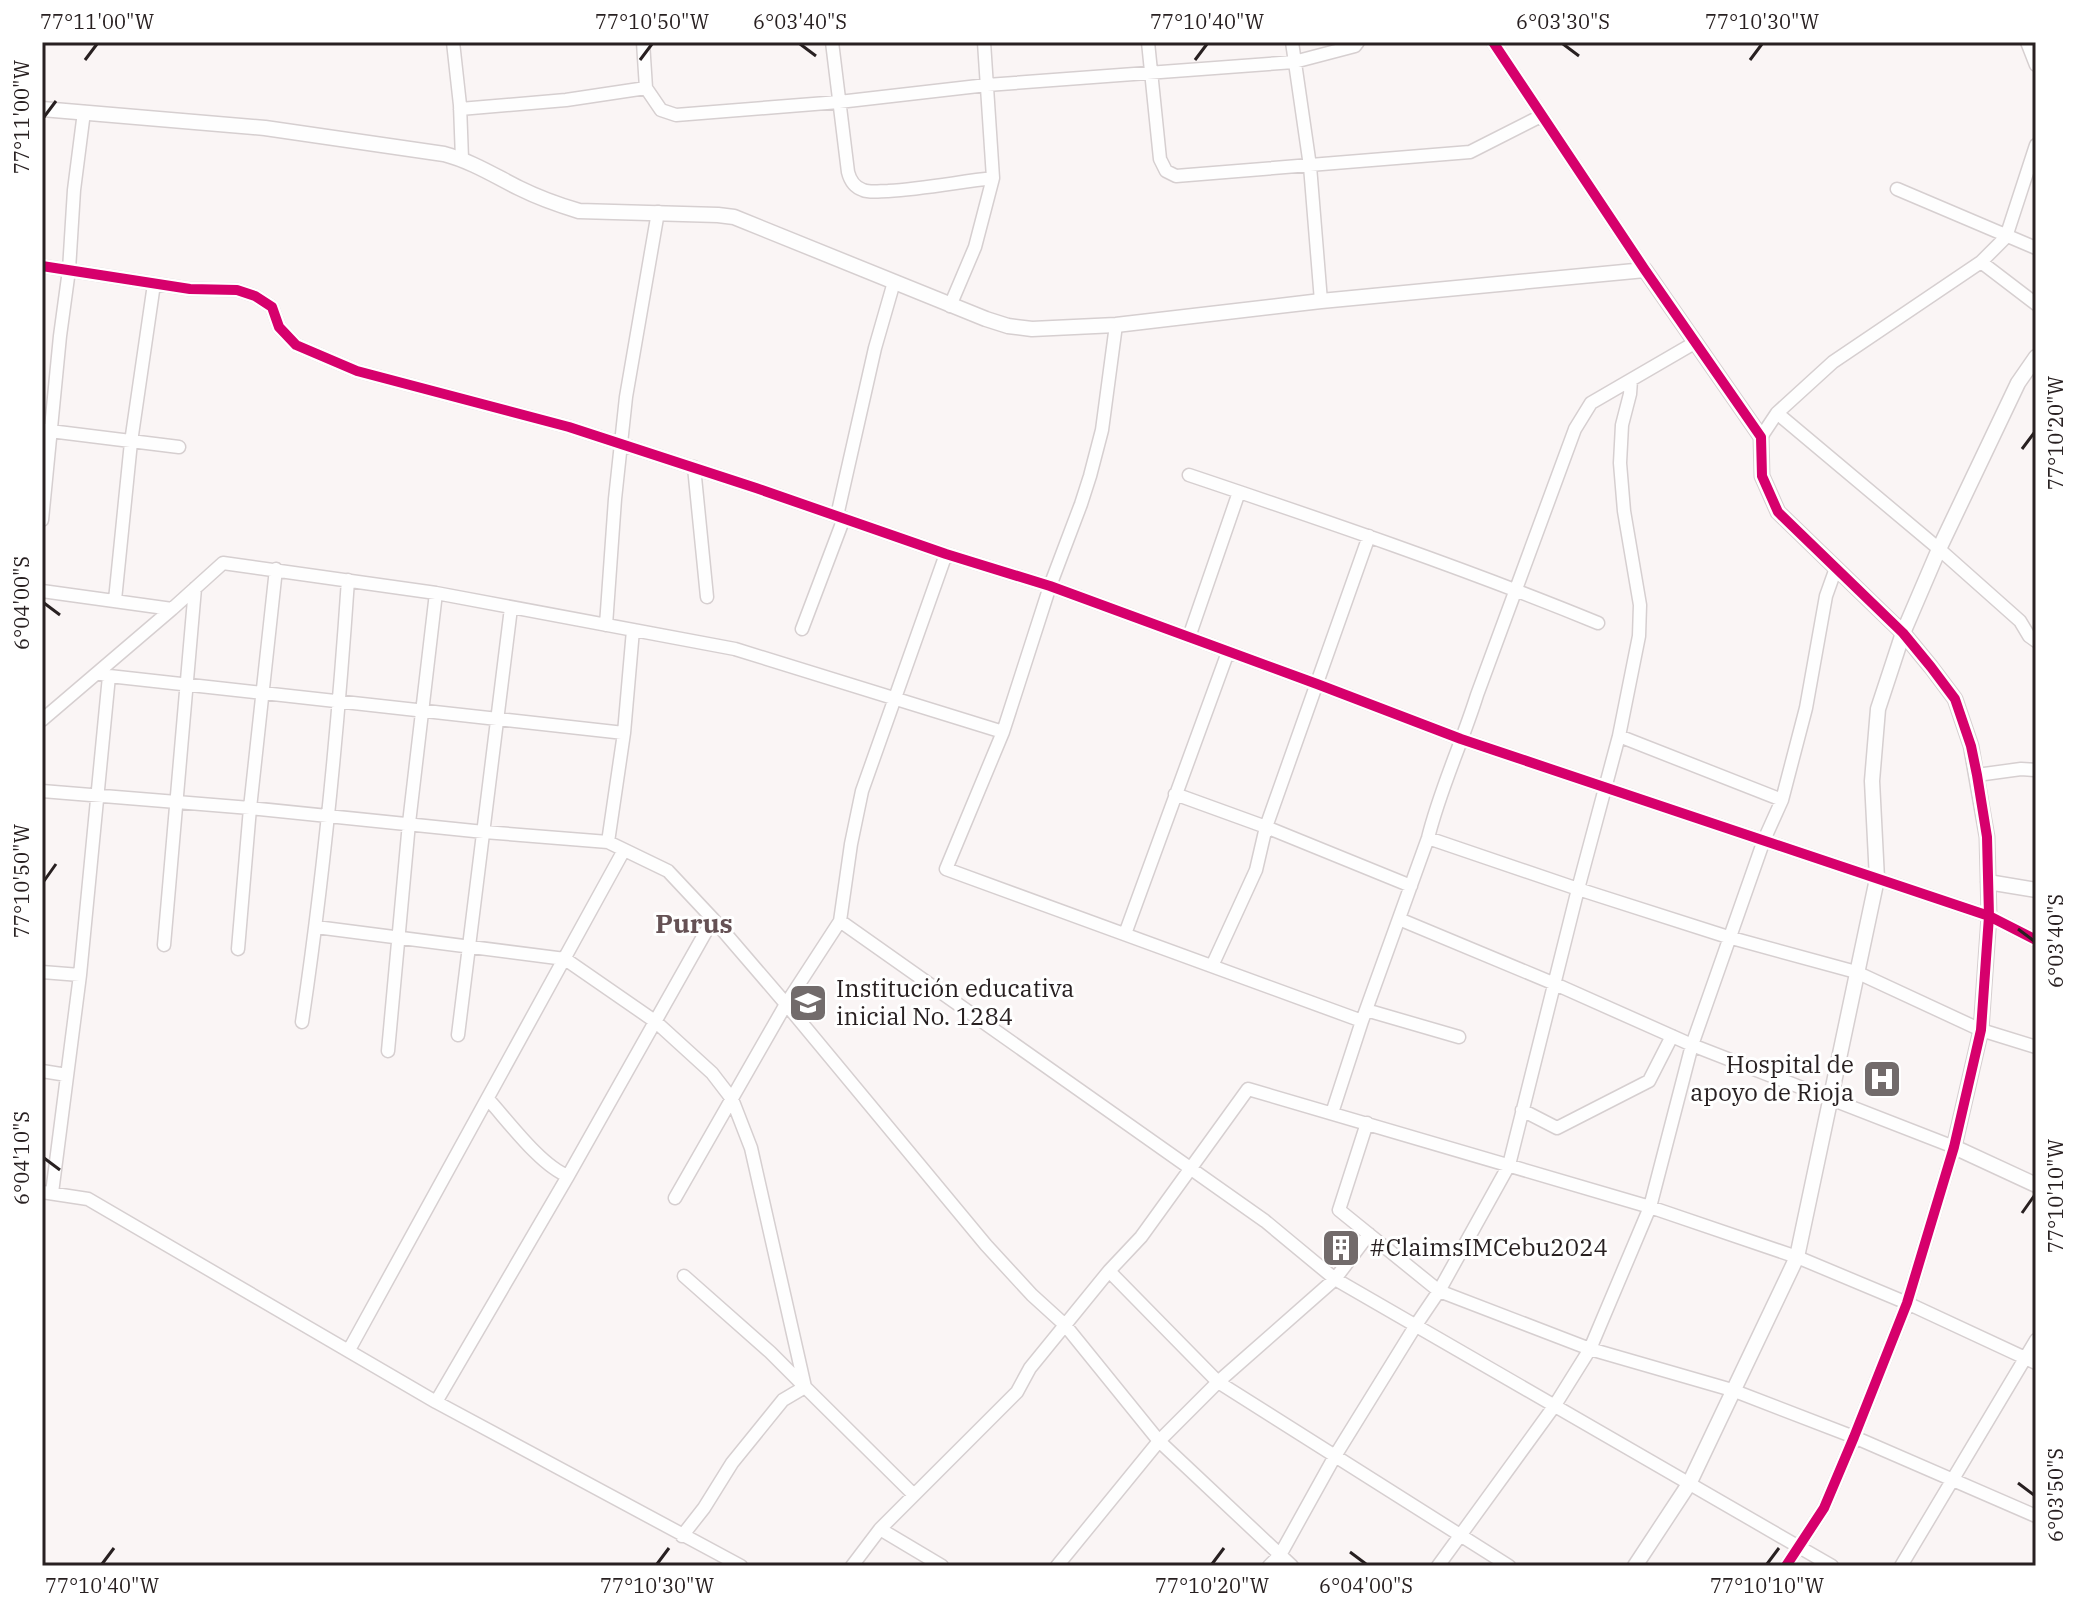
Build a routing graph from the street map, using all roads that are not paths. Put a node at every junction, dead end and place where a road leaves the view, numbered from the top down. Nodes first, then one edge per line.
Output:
1 (453, 42) edge
2 (643, 42) edge
3 (832, 42) edge
4 (984, 42) edge
5 (1148, 42) edge
6 (1292, 42) edge
7 (1358, 42) edge
8 (1493, 42) edge
9 (2027, 42) edge
10 (1294, 62) junction
11 (2036, 65) edge
12 (1150, 72) junction
13 (987, 85) junction
14 (646, 88) junction
15 (839, 102) junction
16 (42, 109) edge
17 (460, 109) junction
18 (84, 112) junction
19 (1541, 116) junction
20 (2036, 145) edge
21 (462, 159) junction
22 (1310, 166) junction
23 (993, 178) junction
24 (1897, 189) dead end
25 (658, 212) junction
26 (2006, 237) junction
27 (2036, 248) edge
28 (1981, 262) junction
29 (42, 266) edge
30 (69, 270) junction
31 (1645, 270) junction
32 (894, 282) junction
33 (154, 284) junction
34 (1321, 301) junction
35 (2036, 304) edge
36 (950, 306) junction
37 (1116, 325) junction
38 (1696, 342) junction
39 (2036, 357) edge
40 (1631, 380) junction
41 (1777, 413) junction
42 (47, 431) edge
43 (1761, 437) junction
44 (131, 442) junction
45 (621, 444) junction
46 (179, 447) dead end
47 (694, 467) junction
48 (1189, 475) dead end
49 (1239, 492) junction
50 (841, 517) junction
51 (42, 520) edge
52 (1369, 536) junction
53 (1939, 549) junction
54 (946, 554) junction
55 (1836, 568) junction
56 (276, 569) junction
57 (348, 580) junction
58 (1050, 586) junction
59 (195, 588) junction
60 (1516, 590) junction
61 (42, 591) edge
62 (436, 593) junction
63 (707, 597) dead end
64 (115, 600) junction
65 (511, 608) junction
66 (172, 609) junction
67 (1598, 623) dead end
68 (606, 625) junction
69 (802, 629) dead end
70 (633, 630) junction
71 (1903, 633) junction
72 (1189, 637) junction
73 (2036, 641) edge
74 (1228, 652) junction
75 (103, 674) junction
76 (186, 684) junction
77 (1317, 684) junction
78 (262, 693) junction
79 (896, 698) junction
80 (340, 702) junction
81 (422, 711) junction
82 (498, 719) junction
83 (42, 720) edge
84 (1003, 732) junction
85 (624, 733) junction
86 (1619, 736) junction
87 (1461, 739) junction
88 (2036, 770) edge
89 (1977, 775) junction
90 (1606, 788) junction
91 (42, 791) edge
92 (1175, 794) junction
93 (97, 796) junction
94 (1782, 800) junction
95 (176, 803) junction
96 (250, 808) junction
97 (328, 816) junction
98 (409, 823) junction
99 (1266, 827) junction
100 (484, 832) junction
101 (1428, 838) junction
102 (1764, 840) junction
103 (608, 842) junction
104 (624, 850) junction
105 (1877, 879) junction
106 (1988, 882) junction
107 (1411, 886) junction
108 (1578, 889) junction
109 (2036, 890) edge
110 (1989, 916) junction
111 (713, 919) junction
112 (1399, 919) junction
113 (840, 921) junction
114 (316, 927) junction
115 (1125, 934) junction
116 (1728, 937) junction
117 (398, 938) junction
118 (2036, 940) edge
119 (164, 945) dead end
120 (470, 948) junction
121 (238, 949) dead end
122 (565, 959) junction
123 (1212, 966) junction
124 (42, 972) edge
125 (1856, 972) junction
126 (80, 975) junction
127 (1555, 984) junction
128 (786, 1004) junction
129 (1364, 1016) junction
130 (302, 1022) dead end
131 (656, 1022) junction
132 (1981, 1030) junction
133 (458, 1035) dead end
134 (1672, 1036) junction
135 (1459, 1037) dead end
136 (1692, 1045) junction
137 (2036, 1047) edge
138 (388, 1051) dead end
139 (42, 1071) edge
140 (67, 1075) junction
141 (488, 1099) junction
142 (732, 1099) junction
143 (1830, 1099) junction
144 (1522, 1110) junction
145 (1332, 1113) junction
146 (1367, 1123) junction
147 (1954, 1147) junction
148 (1509, 1165) junction
149 (1192, 1169) junction
150 (568, 1176) junction
151 (2036, 1185) edge
152 (47, 1193) edge
153 (675, 1198) dead end
154 (1650, 1207) junction
155 (1369, 1234) junction
156 (1797, 1257) junction
157 (1109, 1271) junction
158 (684, 1276) dead end
159 (1335, 1279) junction
160 (1439, 1291) junction
161 (1907, 1303) junction
162 (1065, 1325) junction
163 (1416, 1325) junction
164 (2036, 1340) edge
165 (1590, 1349) junction
166 (349, 1350) junction
167 (2030, 1361) edge
168 (1218, 1382) junction
169 (805, 1387) junction
170 (1732, 1390) junction
171 (436, 1402) junction
172 (1555, 1405) junction
173 (1854, 1437) junction
174 (1159, 1441) junction
175 (1335, 1456) junction
176 (1954, 1478) junction
177 (1689, 1484) junction
178 (914, 1495) junction
179 (2036, 1516) edge
180 (880, 1529) junction
181 (682, 1536) junction
182 (1461, 1536) junction
183 (1800, 1547) junction
184 (1280, 1555) junction
185 (741, 1566) edge
186 (852, 1566) edge
187 (942, 1566) edge
188 (1057, 1566) edge
189 (1269, 1566) edge
190 (1292, 1566) edge
191 (1438, 1566) edge
192 (1509, 1566) edge
193 (1635, 1566) edge
194 (1786, 1566) edge
195 (1832, 1566) edge
196 (1901, 1566) edge

1 - 17 street
2 - 14 street
3 - 15 street
4 - 13 street
5 - 12 street
6 - 10 street
7 - 10 street
8 - 19 street
9 - 11 street
10 - 12 street
10 - 22 street
12 - 13 street
12 - 22 street
13 - 15 street
13 - 23 street
14 - 15 street
14 - 17 street
15 - 23 street
16 - 18 street
17 - 21 street
18 - 21 street
18 - 30 street
19 - 22 street
19 - 31 street
20 - 26 street
21 - 25 street
22 - 34 street
23 - 36 street
24 - 26 street
25 - 32 street
25 - 45 street
26 - 27 street
26 - 28 street
28 - 35 street
28 - 41 street
29 - 30 street
30 - 33 street
30 - 42 street
31 - 34 street
31 - 38 street
32 - 36 street
32 - 50 street
33 - 44 street
33 - 45 street
34 - 37 street
36 - 37 street
37 - 58 street
38 - 40 street
38 - 43 street
39 - 53 street
40 - 60 street
40 - 86 street
41 - 43 street
41 - 53 street
42 - 44 street
42 - 51 street
43 - 55 street
44 - 46 street
44 - 64 street
45 - 47 street
45 - 68 street
47 - 50 street
47 - 63 street
48 - 49 street
49 - 52 street
49 - 72 street
50 - 54 street
50 - 69 street
52 - 60 street
52 - 77 street
53 - 71 street
53 - 73 street
54 - 58 street
54 - 79 street
55 - 71 street
55 - 94 street
56 - 57 street
56 - 59 street
56 - 78 street
57 - 62 street
57 - 80 street
58 - 72 street
58 - 84 street
59 - 66 street
59 - 76 street
60 - 67 street
60 - 87 street
61 - 64 street
62 - 65 street
62 - 81 street
64 - 66 street
65 - 68 street
65 - 82 street
66 - 75 street
68 - 70 street
70 - 79 street
70 - 85 street
71 - 89 street
71 - 105 street
72 - 74 street
74 - 77 street
74 - 92 street
75 - 76 street
75 - 83 street
75 - 93 street
76 - 78 street
76 - 95 street
77 - 87 street
77 - 99 street
78 - 80 street
78 - 96 street
79 - 84 street
79 - 113 street
80 - 81 street
80 - 97 street
81 - 82 street
81 - 98 street
82 - 85 street
82 - 100 street
84 - 115 street
85 - 103 street
86 - 90 street
86 - 94 street
87 - 90 street
87 - 101 street
88 - 89 street
89 - 106 street
90 - 102 street
90 - 108 street
91 - 93 street
92 - 99 street
92 - 115 street
93 - 95 street
93 - 126 street
94 - 102 street
95 - 96 street
95 - 119 street
96 - 97 street
96 - 121 street
97 - 98 street
97 - 114 street
98 - 100 street
98 - 117 street
99 - 107 street
99 - 123 street
100 - 103 street
100 - 120 street
101 - 107 street
101 - 108 street
102 - 105 street
102 - 116 street
103 - 104 street
104 - 111 street
104 - 122 street
105 - 110 street
105 - 125 street
106 - 109 street
106 - 110 street
107 - 112 street
108 - 116 street
108 - 127 street
110 - 118 street
110 - 132 street
111 - 128 street
111 - 131 street
112 - 127 street
112 - 129 street
113 - 128 street
113 - 149 street
114 - 117 street
114 - 130 street
115 - 123 street
116 - 125 street
116 - 136 street
117 - 120 street
117 - 138 street
120 - 122 street
120 - 133 street
122 - 131 street
122 - 141 street
123 - 129 street
124 - 126 street
125 - 132 street
125 - 143 street
126 - 140 street
127 - 134 street
127 - 144 street
128 - 142 street
128 - 162 street
129 - 135 street
129 - 145 street
131 - 142 street
131 - 150 street
132 - 137 street
132 - 147 street
134 - 136 street
134 - 144 street
136 - 143 street
136 - 154 street
139 - 140 street
140 - 152 street
141 - 150 street
141 - 166 street
142 - 153 street
142 - 169 street
143 - 147 street
143 - 156 street
144 - 148 street
145 - 146 street
145 - 149 street
146 - 148 street
146 - 155 street
147 - 151 street
147 - 161 street
148 - 154 street
148 - 160 street
149 - 157 street
149 - 159 street
150 - 171 street
152 - 166 street
154 - 156 street
154 - 165 street
155 - 159 street
155 - 160 street
156 - 161 street
156 - 170 street
157 - 162 street
157 - 168 street
158 - 169 street
159 - 163 street
159 - 168 street
160 - 163 street
160 - 165 street
161 - 167 street
161 - 173 street
162 - 174 street
162 - 178 street
163 - 172 street
163 - 175 street
164 - 167 street
165 - 170 street
165 - 172 street
166 - 171 street
167 - 176 street
168 - 174 street
168 - 175 street
169 - 178 street
169 - 181 street
170 - 173 street
170 - 177 street
171 - 181 street
172 - 177 street
172 - 182 street
173 - 176 street
173 - 183 street
174 - 184 street
174 - 188 street
175 - 182 street
175 - 184 street
176 - 179 street
176 - 196 street
177 - 183 street
177 - 193 street
178 - 180 street
180 - 186 street
180 - 187 street
181 - 185 street
182 - 191 street
182 - 192 street
183 - 194 street
183 - 195 street
184 - 189 street
184 - 190 street

